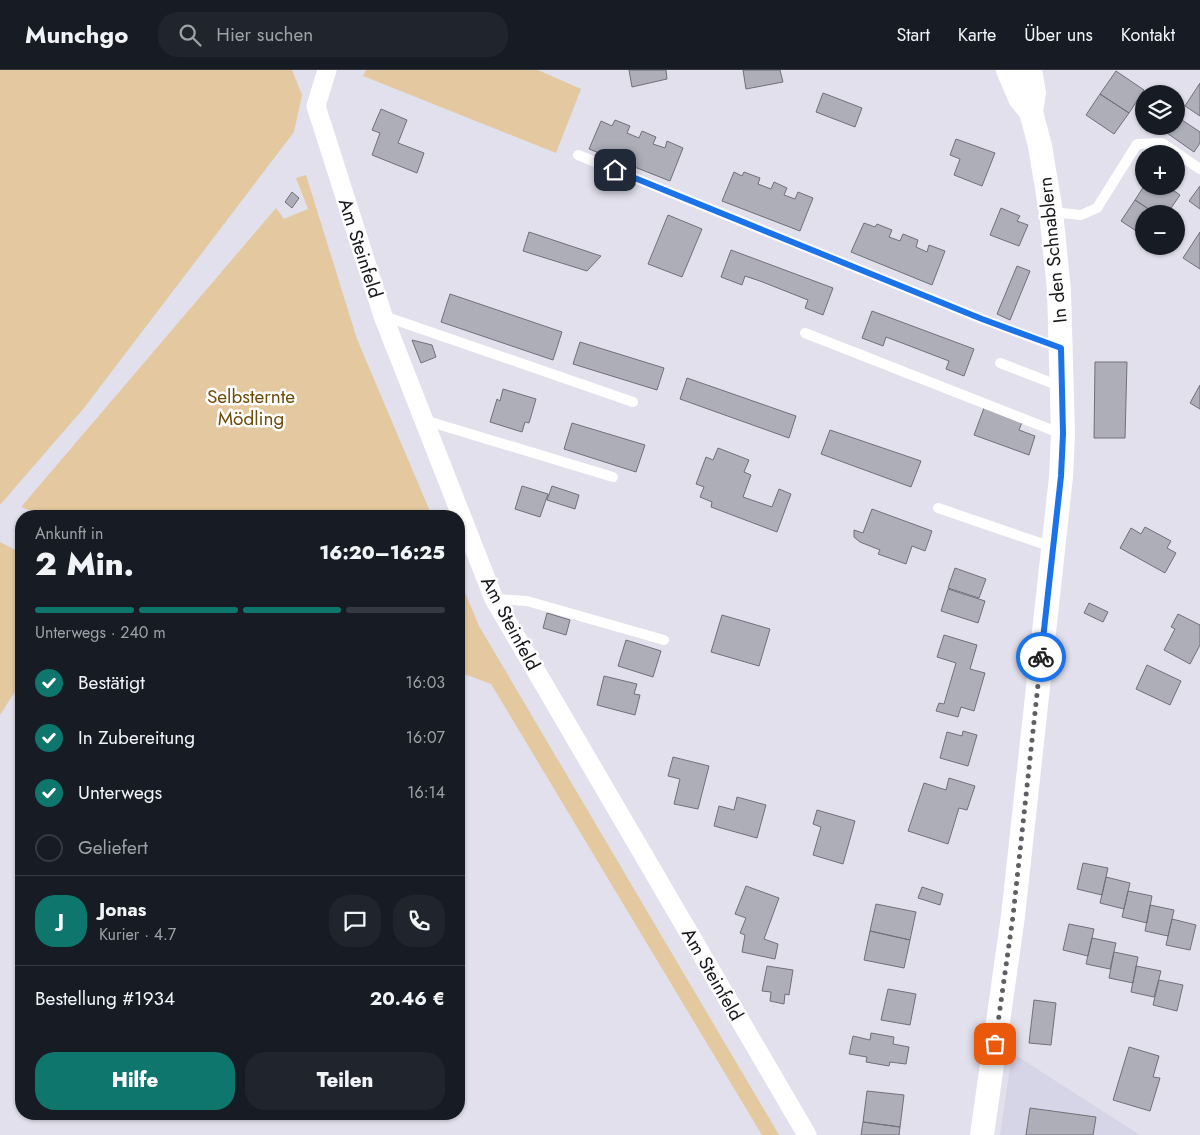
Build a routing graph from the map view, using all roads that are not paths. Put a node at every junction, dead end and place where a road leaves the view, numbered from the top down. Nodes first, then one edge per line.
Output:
1 (327, 70) edge
2 (1008, 70) edge
3 (1030, 70) edge
4 (1031, 112) junction
5 (578, 154) dead end
6 (1200, 169) edge
7 (1051, 212) junction
8 (383, 316) junction
9 (805, 333) dead end
10 (1061, 348) junction
11 (1000, 363) dead end
12 (1062, 387) junction
13 (633, 402) dead end
14 (424, 420) junction
15 (1063, 434) junction
16 (613, 477) dead end
17 (938, 508) dead end
18 (459, 510) edge
19 (465, 525) edge
20 (1052, 547) junction
21 (494, 599) junction
22 (664, 640) dead end
23 (806, 1135) edge
24 (982, 1135) edge

1 - 8 street, Am Steinfeld
2 - 4 street, In den Schnablern
3 - 4 street, In den Schnablern
4 - 7 street, In den Schnablern
5 - 10 lane
6 - 7 lane
7 - 10 street, In den Schnablern
8 - 13 lane
8 - 14 street, Am Steinfeld
9 - 15 lane
10 - 12 street, In den Schnablern
11 - 12 lane
12 - 15 street, In den Schnablern
14 - 16 lane
14 - 18 street, Am Steinfeld
15 - 20 street, In den Schnablern
17 - 20 lane
19 - 21 street, Am Steinfeld
20 - 24 street, In den Schnablern
21 - 22 lane
21 - 23 street, Am Steinfeld

